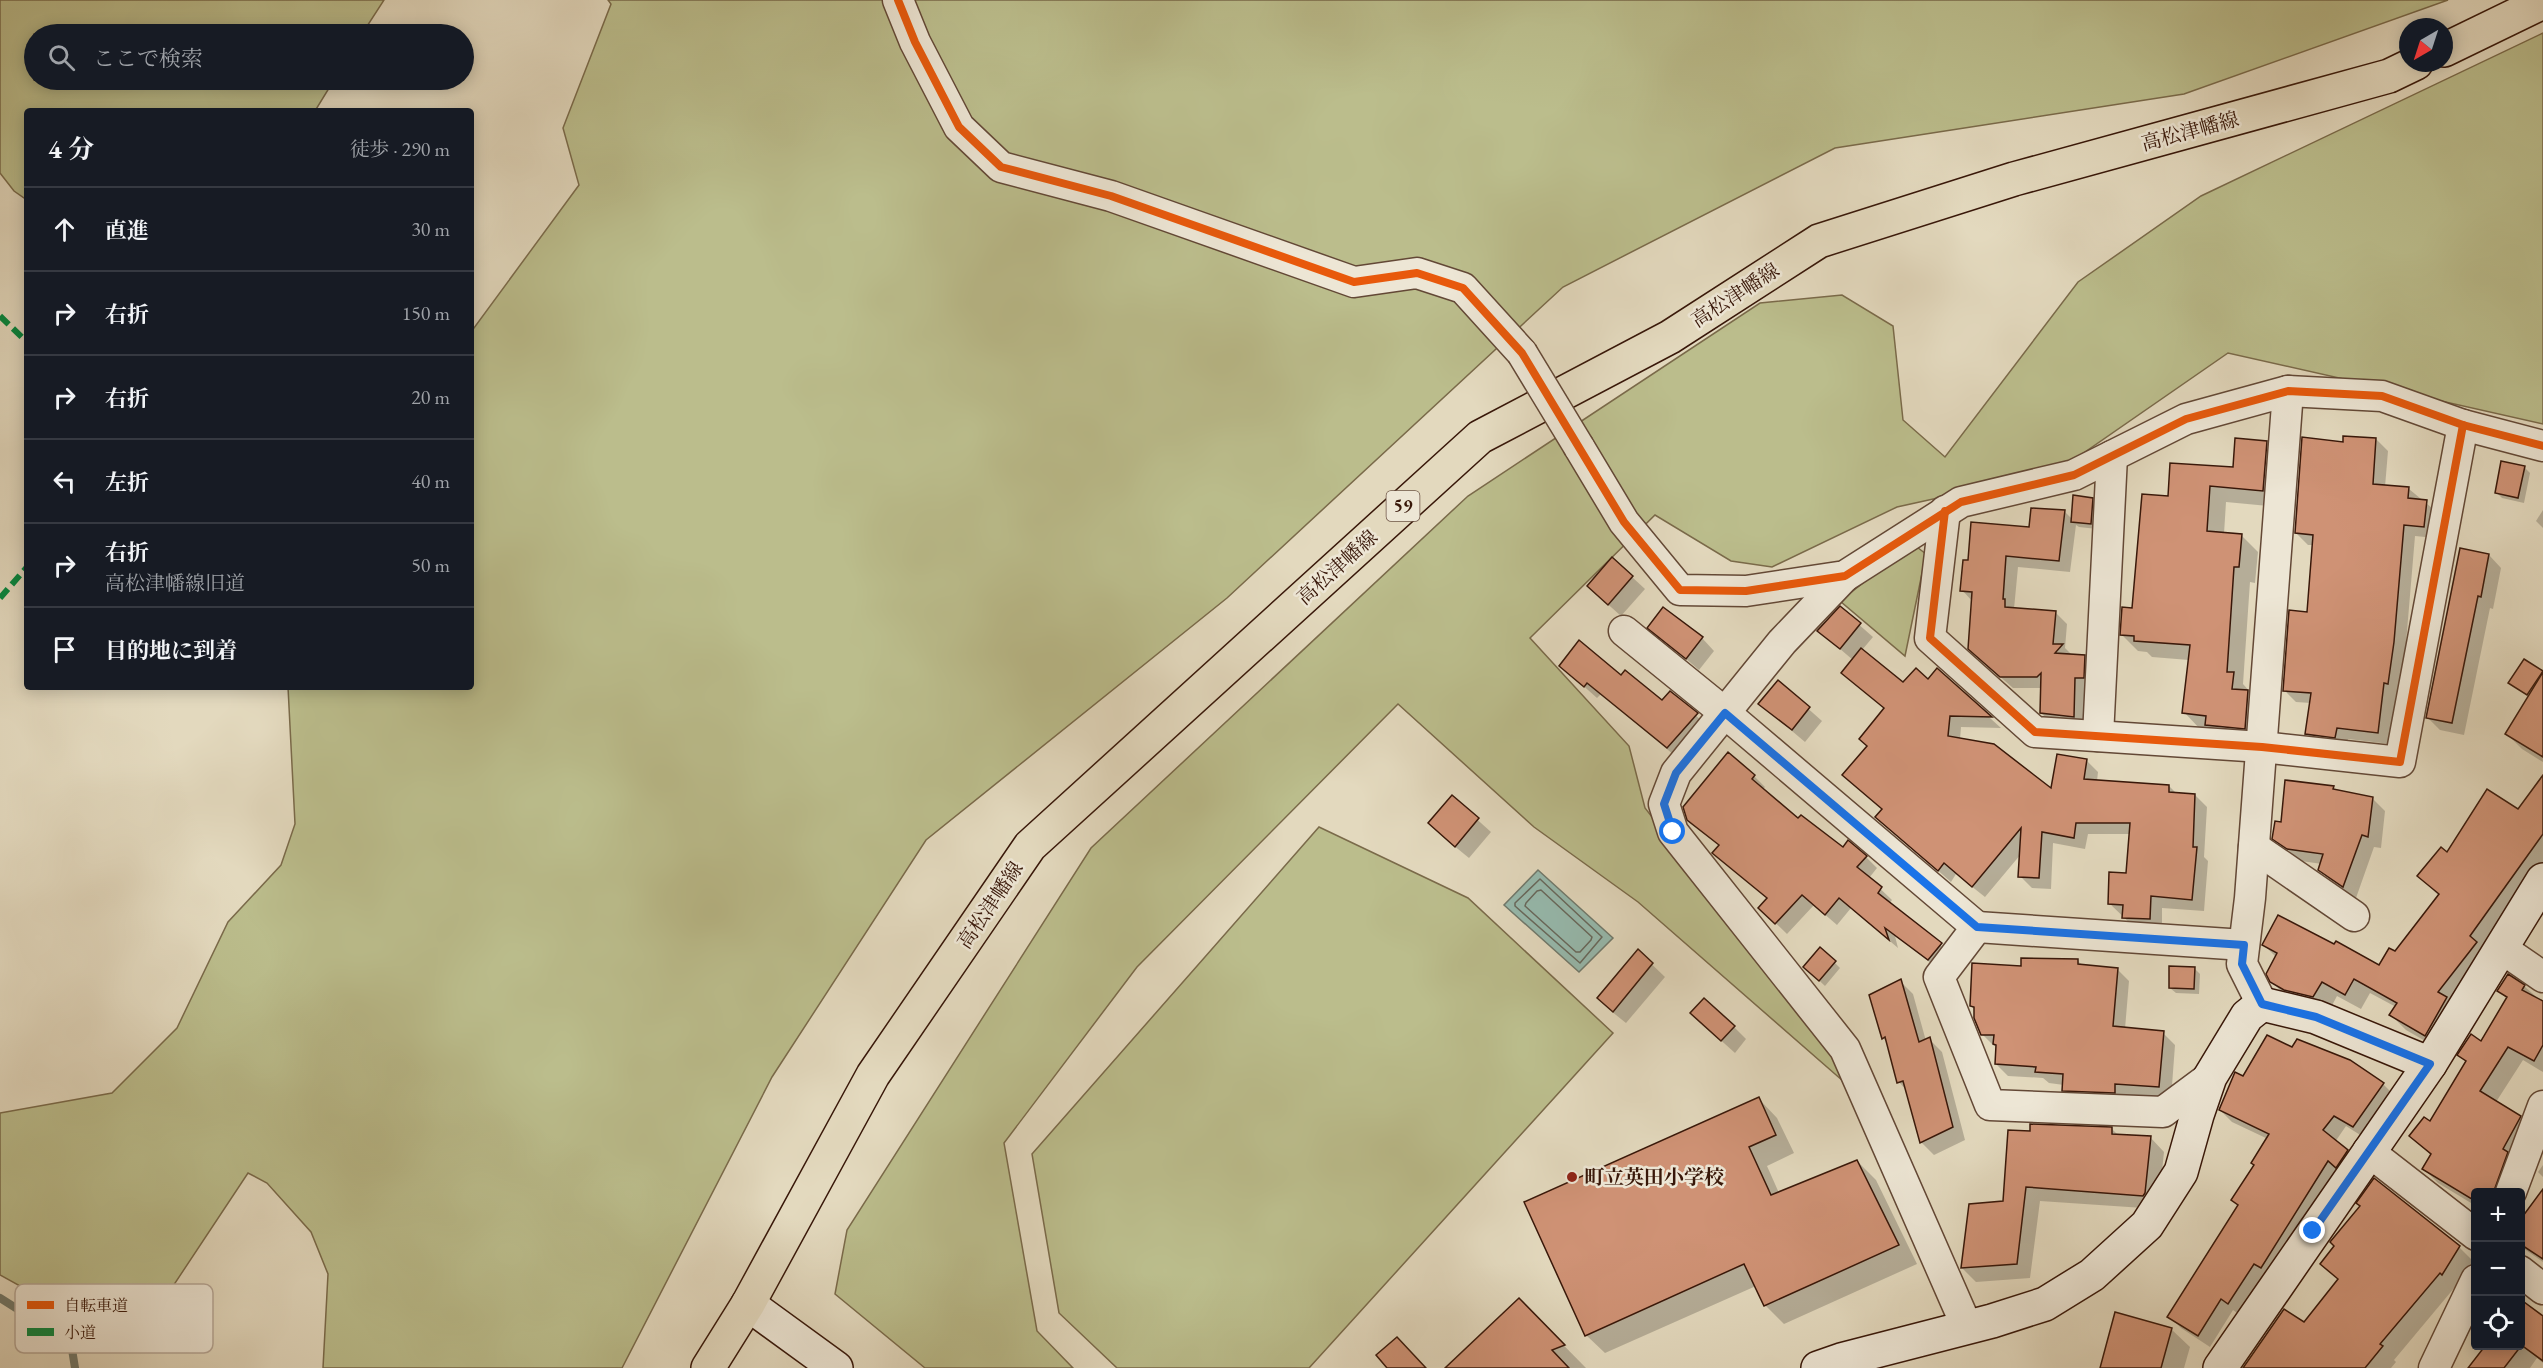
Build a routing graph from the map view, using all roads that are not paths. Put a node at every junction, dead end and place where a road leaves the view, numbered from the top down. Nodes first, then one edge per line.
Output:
1 (898, 0) edge
2 (2543, 2) edge
3 (2453, 46) edge
4 (2399, 71) edge
5 (2288, 391) junction
6 (2463, 424) junction
7 (2543, 446) edge
8 (2112, 456) junction
9 (1945, 510) junction
10 (1845, 576) junction
11 (1624, 631) dead end
12 (1725, 713) junction
13 (2098, 736) junction
14 (2262, 747) junction
15 (2254, 847) junction
16 (2543, 880) edge
17 (2354, 916) dead end
18 (1977, 927) junction
19 (2244, 945) junction
20 (2501, 948) junction
21 (2543, 977) edge
22 (2262, 1004) junction
23 (2430, 1064) junction
24 (2210, 1077) junction
25 (2543, 1106) edge
26 (2368, 1150) junction
27 (2512, 1188) edge
28 (2471, 1232) edge
29 (2525, 1275) edge
30 (2471, 1289) edge
31 (2543, 1289) edge
32 (748, 1304) junction
33 (1967, 1327) junction
34 (708, 1368) edge
35 (837, 1368) edge
36 (1818, 1368) edge
37 (2220, 1368) edge
38 (2434, 1368) edge

1 - 10 street, bridge
2 - 3 main road
4 - 32 main road, 高松津幡線 / 59
5 - 6 street
5 - 8 street
5 - 14 street
6 - 7 street
6 - 14 street
8 - 9 street
8 - 13 street
9 - 10 street
9 - 13 street
10 - 12 street
11 - 12 street
12 - 18 street
12 - 33 street
13 - 14 street
14 - 15 street
15 - 17 street
15 - 19 street
16 - 20 street
18 - 19 street
18 - 24 street
19 - 22 street
20 - 21 street
20 - 23 street
22 - 23 street
22 - 24 street
23 - 26 street
24 - 33 street
25 - 27 street
26 - 28 street
26 - 37 street
29 - 31 street
30 - 38 street
32 - 34 main road, 高松津幡線 / 59
32 - 35 street
33 - 36 street

